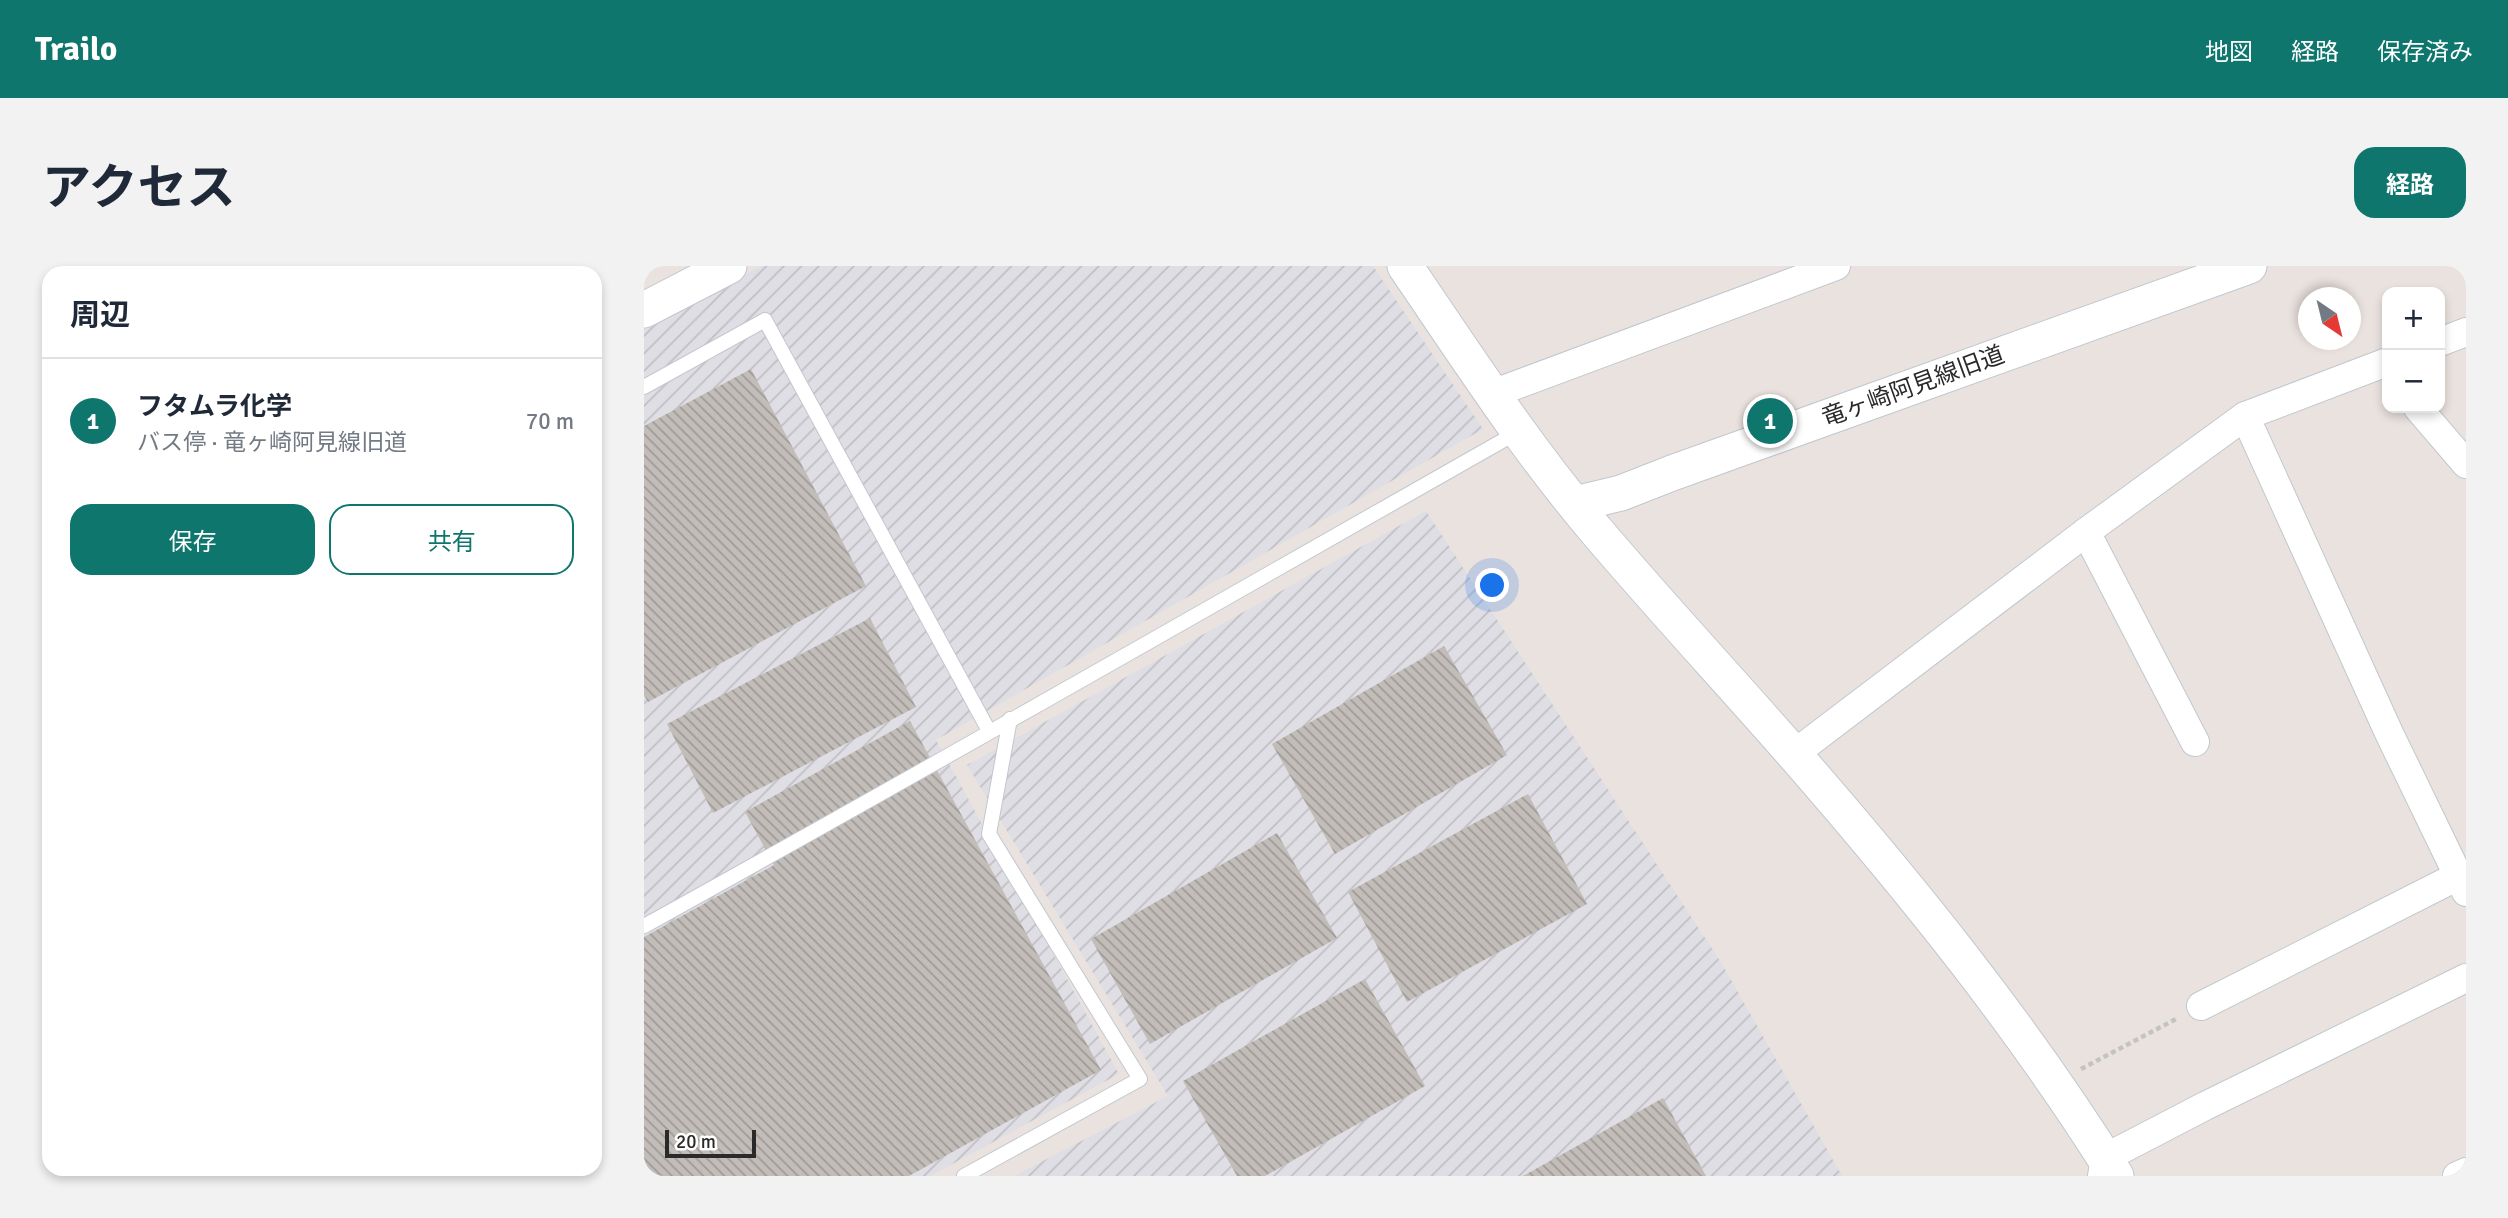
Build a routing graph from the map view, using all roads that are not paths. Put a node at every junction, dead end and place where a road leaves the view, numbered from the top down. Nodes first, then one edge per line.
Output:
1 (729, 266) edge
2 (1405, 266) edge
3 (1836, 266) edge
4 (2249, 266) edge
5 (644, 310) edge
6 (2466, 332) edge
7 (2445, 340) edge
8 (2382, 367) edge
9 (644, 387) edge
10 (1492, 394) junction
11 (2422, 413) edge
12 (2245, 416) junction
13 (1518, 432) junction
14 (2466, 464) edge
15 (1575, 504) junction
16 (2086, 532) junction
17 (1010, 719) junction
18 (989, 731) junction
19 (2195, 742) dead end
20 (1794, 754) junction
21 (2462, 884) edge
22 (644, 926) edge
23 (2466, 978) edge
24 (2202, 1006) road end
25 (2108, 1170) edge
26 (2466, 1172) edge
27 (964, 1176) edge
28 (2458, 1176) edge

1 - 5 street
2 - 10 street
3 - 10 street
4 - 15 street, 竜ヶ崎阿見線旧道
6 - 7 street
8 - 12 street
9 - 18 lane
10 - 13 street
11 - 14 street
12 - 16 street
12 - 21 street
13 - 15 street
13 - 17 lane
15 - 20 street
16 - 19 street
16 - 20 street
17 - 18 lane
17 - 27 lane
18 - 22 lane
20 - 25 street
21 - 24 street
23 - 25 street
26 - 28 street

